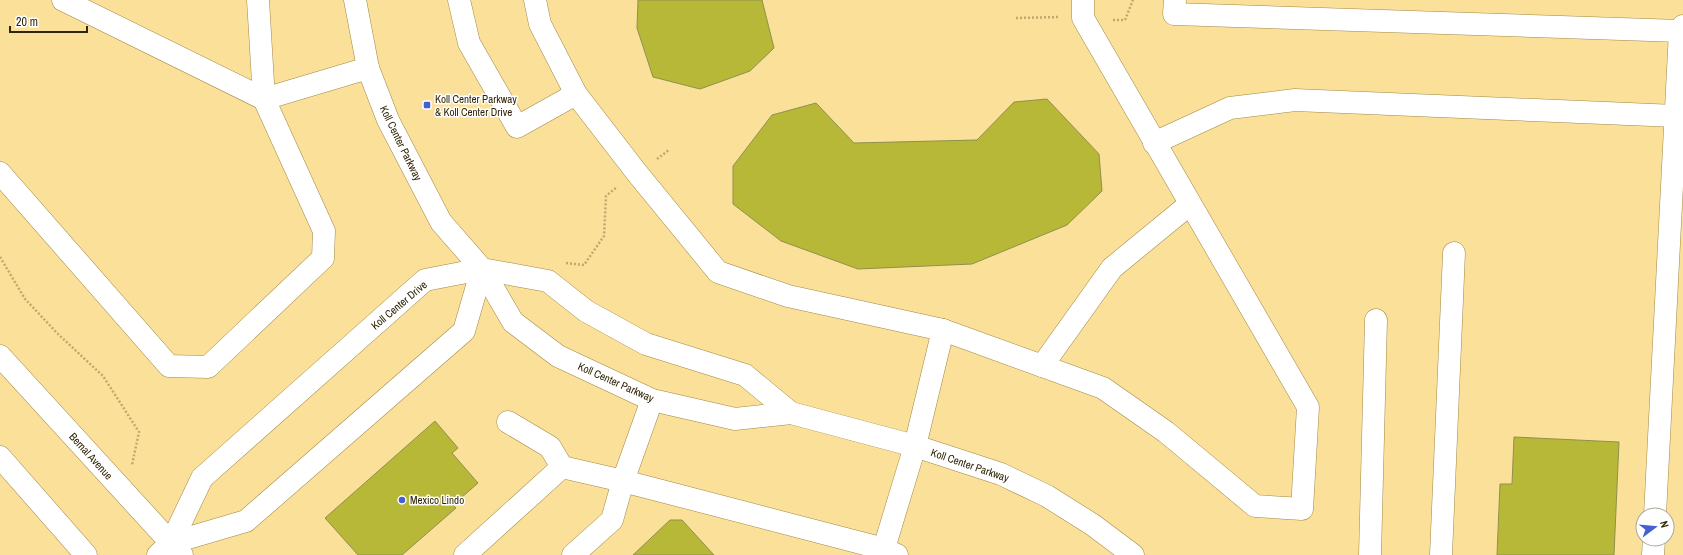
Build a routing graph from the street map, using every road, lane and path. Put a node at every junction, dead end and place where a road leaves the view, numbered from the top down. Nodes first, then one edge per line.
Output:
1 (63, 0) edge
2 (258, 0) edge
3 (355, 0) edge
4 (459, 0) edge
5 (535, 0) edge
6 (1083, 0) edge
7 (1175, 0) edge
8 (1251, 8) edge
9 (1681, 28) edge
10 (368, 68) junction
11 (576, 94) junction
12 (264, 99) junction
13 (1676, 116) junction
14 (1154, 143) junction
15 (669, 150) dead end
16 (637, 173) junction
17 (0, 174) edge
18 (1190, 204) junction
19 (1454, 253) dead end
20 (0, 257) edge
21 (563, 263) dead end
22 (482, 269) junction
23 (1376, 320) dead end
24 (943, 330) junction
25 (0, 356) edge
26 (1042, 366) junction
27 (652, 400) junction
28 (791, 413) junction
29 (508, 422) dead end
30 (915, 446) junction
31 (0, 457) edge
32 (562, 467) junction
33 (623, 481) junction
34 (126, 494) junction
35 (1655, 507) edge
36 (170, 551) edge
37 (888, 553) edge
38 (86, 555) edge
39 (465, 555) edge
40 (573, 555) edge
41 (1133, 555) edge
42 (1370, 555) edge
43 (1440, 555) edge

1 - 12 street
2 - 12 street
3 - 10 street, Koll Center Parkway
4 - 11 street
5 - 11 street
6 - 14 street
7 - 8 street
8 - 9 street
9 - 13 street
10 - 12 street
10 - 22 street, Koll Center Parkway
11 - 16 street
12 - 17 street
13 - 14 street
13 - 35 street
14 - 18 street
15 - 16 path
16 - 21 path
16 - 24 street
18 - 26 street
18 - 26 street
19 - 43 street
20 - 34 path
22 - 27 street, Koll Center Parkway
22 - 28 street, Koll Center Parkway
22 - 36 street
22 - 36 street, Koll Center Drive
23 - 42 street
24 - 26 street
24 - 30 street
25 - 34 street, Bernal Avenue
27 - 28 street, Koll Center Parkway
27 - 33 street
28 - 30 street, Koll Center Parkway
29 - 32 street
30 - 37 street
30 - 41 street, Koll Center Parkway
31 - 38 street
32 - 33 street
32 - 39 street
33 - 37 street
33 - 40 street
34 - 36 street, Bernal Avenue

